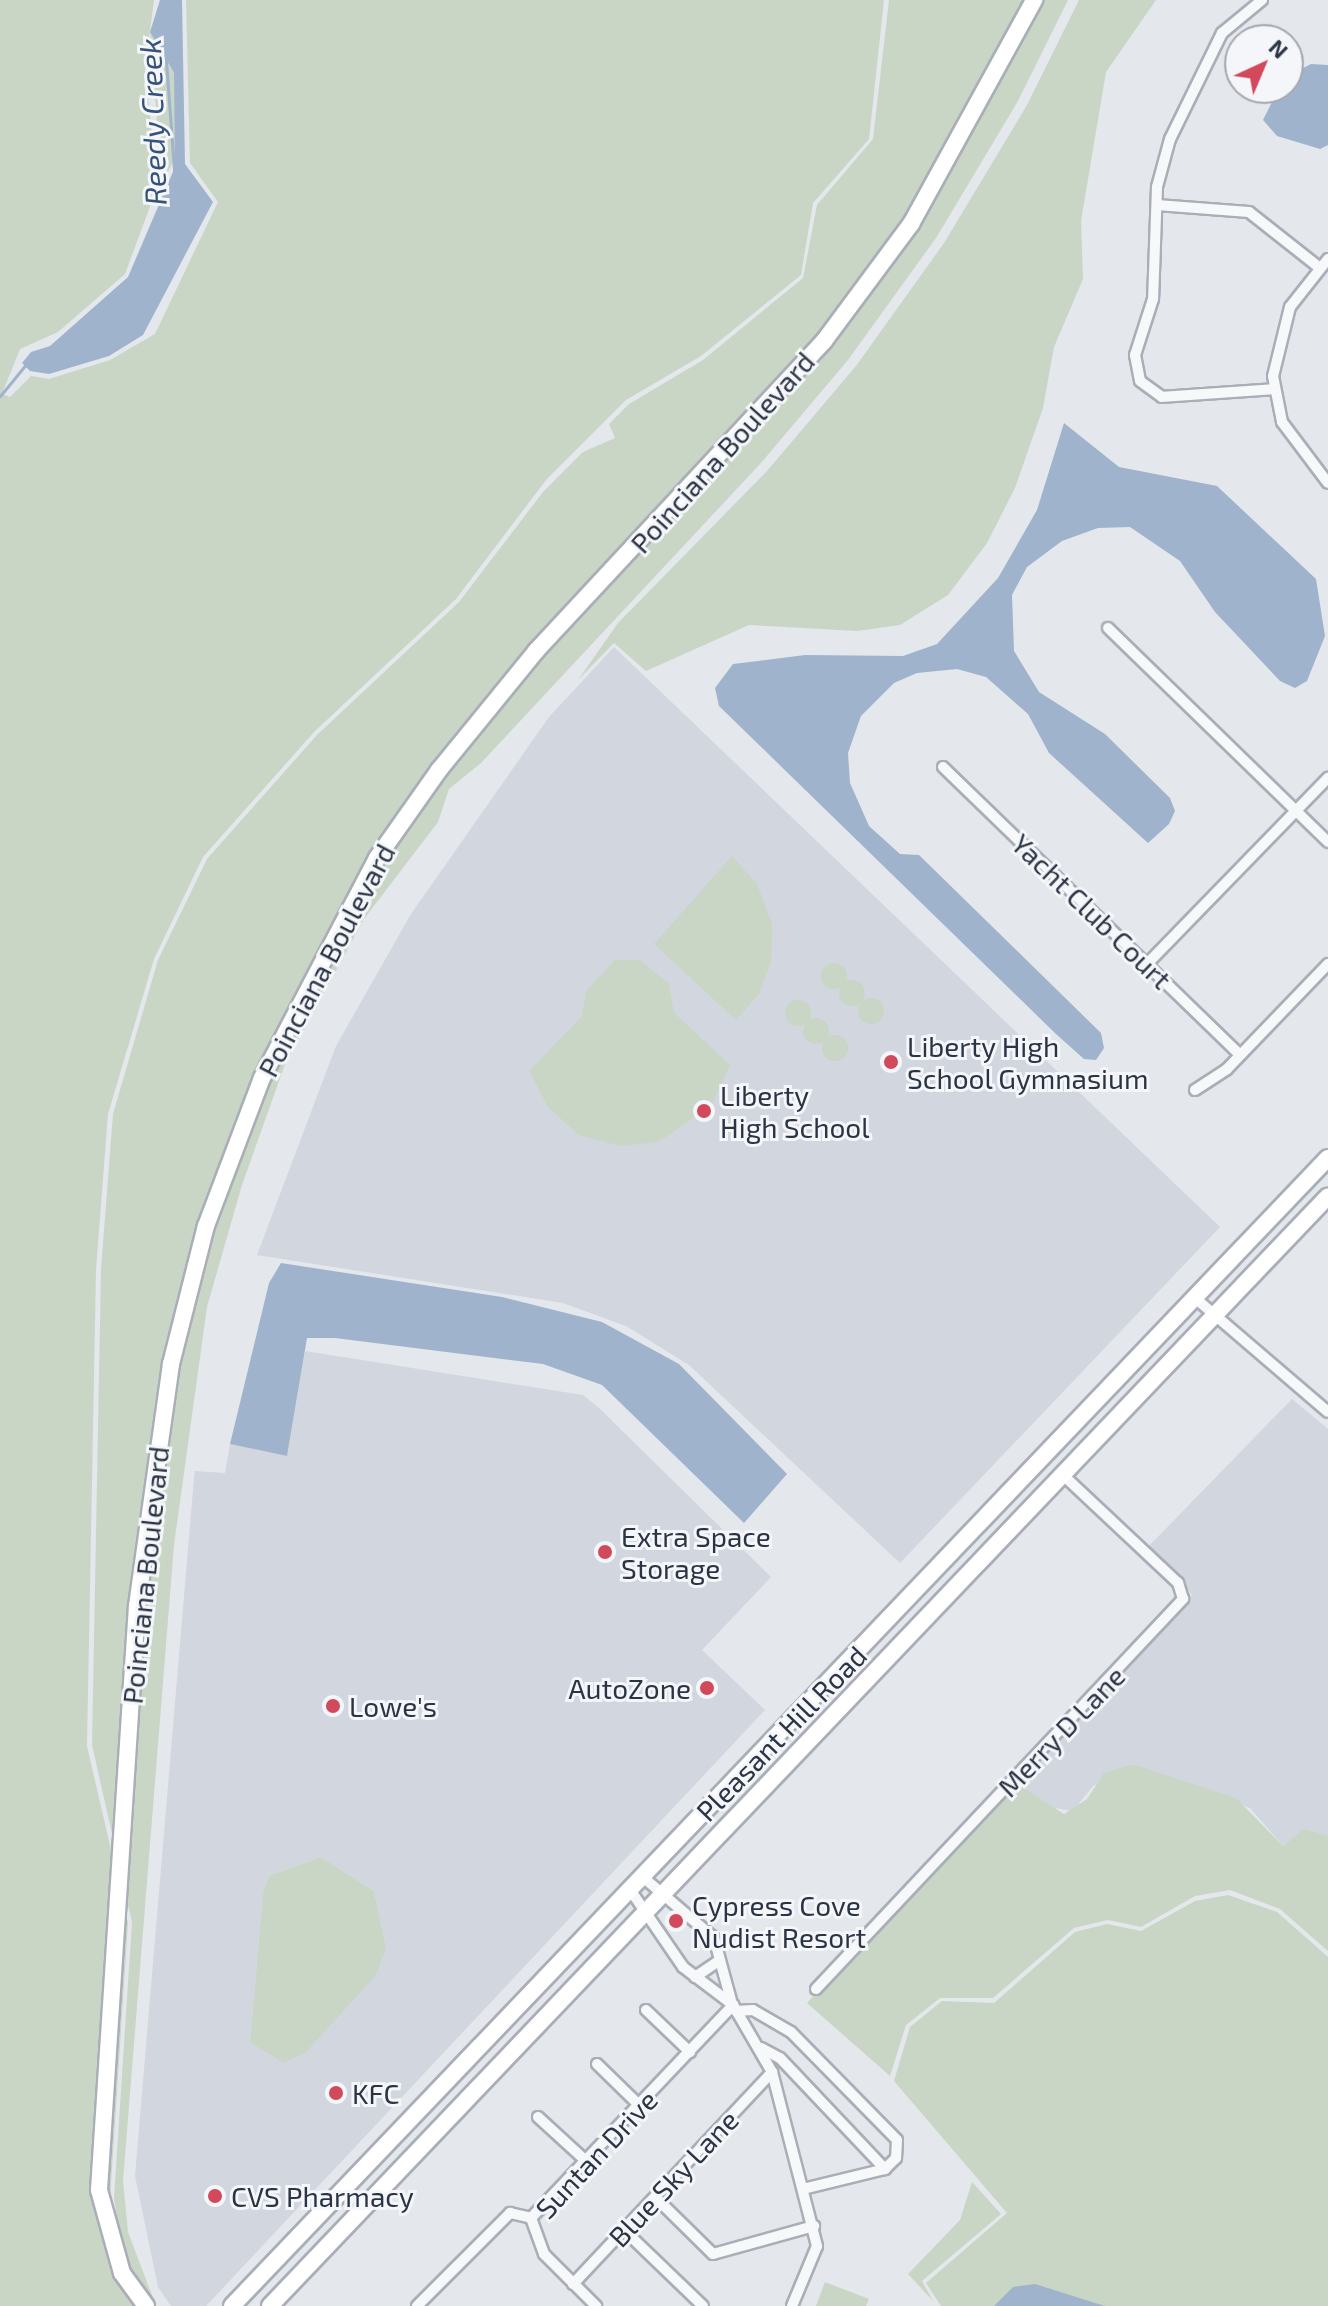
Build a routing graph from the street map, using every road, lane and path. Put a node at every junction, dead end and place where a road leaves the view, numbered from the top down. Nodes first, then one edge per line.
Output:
1 (1034, 0) edge
2 (1262, 0) edge
3 (1157, 205) junction
4 (1324, 264) edge
5 (1275, 389) junction
6 (1328, 483) edge
7 (1108, 628) dead end
8 (943, 767) dead end
9 (1328, 778) edge
10 (1296, 811) junction
11 (1328, 842) edge
12 (1147, 964) junction
13 (1328, 964) edge
14 (1240, 1055) junction
15 (1195, 1090) dead end
16 (1328, 1158) edge
17 (1328, 1196) edge
18 (1195, 1298) junction
19 (1214, 1316) junction
20 (1328, 1412) edge
21 (1077, 1422) junction
22 (1063, 1475) junction
23 (644, 1878) junction
24 (631, 1891) junction
25 (666, 1895) junction
26 (651, 1911) junction
27 (720, 1960) junction
28 (695, 1977) junction
29 (816, 1989) dead end
30 (734, 2008) junction
31 (646, 2010) dead end
32 (761, 2048) junction
33 (690, 2052) junction
34 (597, 2064) dead end
35 (772, 2072) junction
36 (640, 2106) junction
37 (538, 2117) dead end
38 (586, 2161) junction
39 (885, 2169) junction
40 (803, 2189) junction
41 (656, 2198) junction
42 (531, 2218) junction
43 (814, 2226) junction
44 (625, 2231) junction
45 (573, 2284) junction
46 (146, 2306) edge
47 (232, 2306) edge
48 (270, 2306) edge
49 (417, 2306) edge
50 (596, 2306) edge
51 (703, 2306) edge
52 (792, 2306) edge

1 - 46 main road, Poinciana Boulevard
2 - 3 street
3 - 4 street
3 - 5 street
4 - 5 street
5 - 6 street
7 - 10 street
8 - 12 street, Yacht Club Court
9 - 10 street
10 - 11 street
10 - 12 street
12 - 14 street, Yacht Club Court
13 - 14 street
14 - 15 street
16 - 18 main road, Pleasant Hill Road
17 - 19 main road, Pleasant Hill Road
18 - 19 street
18 - 21 main road, Pleasant Hill Road
19 - 20 street
19 - 22 main road, Pleasant Hill Road
21 - 22 main road
21 - 23 main road, Pleasant Hill Road
22 - 25 main road, Pleasant Hill Road
22 - 29 street, Merry D Lane
23 - 24 main road, Pleasant Hill Road
23 - 25 street
24 - 26 street
24 - 47 main road, Pleasant Hill Road
25 - 26 main road, Pleasant Hill Road
25 - 27 street
26 - 28 street
26 - 48 main road, Pleasant Hill Road
27 - 28 street
27 - 30 street
28 - 30 street
30 - 32 street
30 - 33 street, Suntan Drive
30 - 39 street
31 - 33 street
32 - 35 street
32 - 39 street
33 - 36 street, Suntan Drive
34 - 36 street
35 - 40 street
35 - 41 street, Blue Sky Lane
36 - 38 street, Suntan Drive
37 - 38 street
38 - 42 street, Suntan Drive
39 - 40 street
40 - 43 street
41 - 43 street
41 - 44 street, Blue Sky Lane
42 - 45 street, Suntan Drive
42 - 49 street
43 - 52 street
44 - 45 street, Blue Sky Lane
44 - 51 street
45 - 50 street, Suntan Drive

